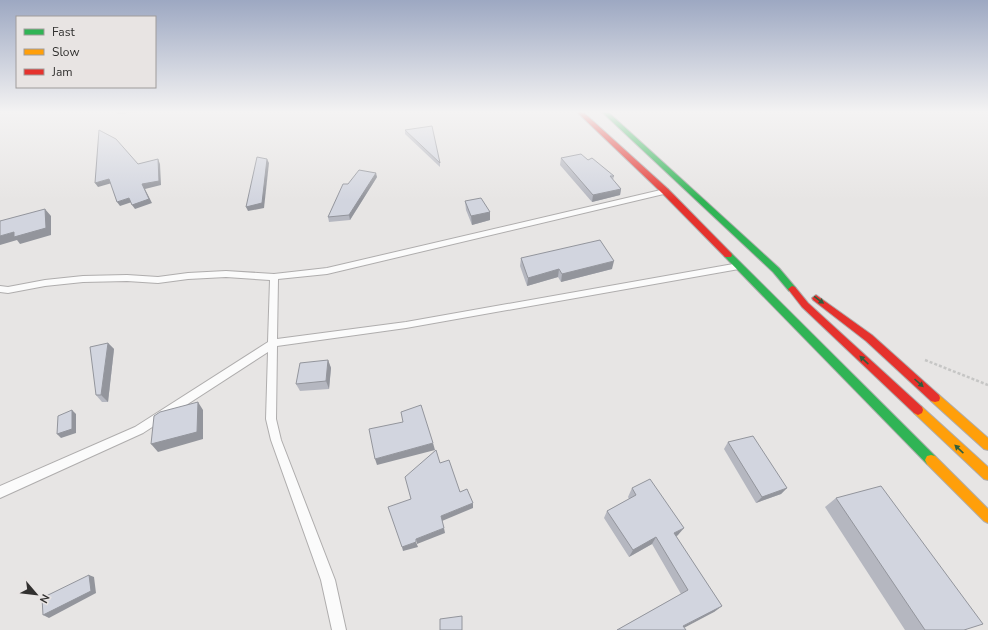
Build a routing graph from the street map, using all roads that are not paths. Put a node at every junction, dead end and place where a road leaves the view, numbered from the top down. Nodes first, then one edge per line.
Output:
1 (612, 141) edge
2 (637, 141) edge
3 (665, 191) junction
4 (739, 266) junction
5 (776, 270) junction
6 (274, 277) junction
7 (0, 289) edge
8 (274, 343) junction
9 (988, 445) edge
10 (988, 475) edge
11 (0, 492) edge
12 (988, 517) edge
13 (339, 630) edge

1 - 3 main road
2 - 5 main road
3 - 4 main road
3 - 6 lane
4 - 8 lane
4 - 12 main road
5 -> 9 main road
10 -> 5 main road
6 - 7 lane
6 - 8 lane
8 - 11 lane
8 - 13 lane

